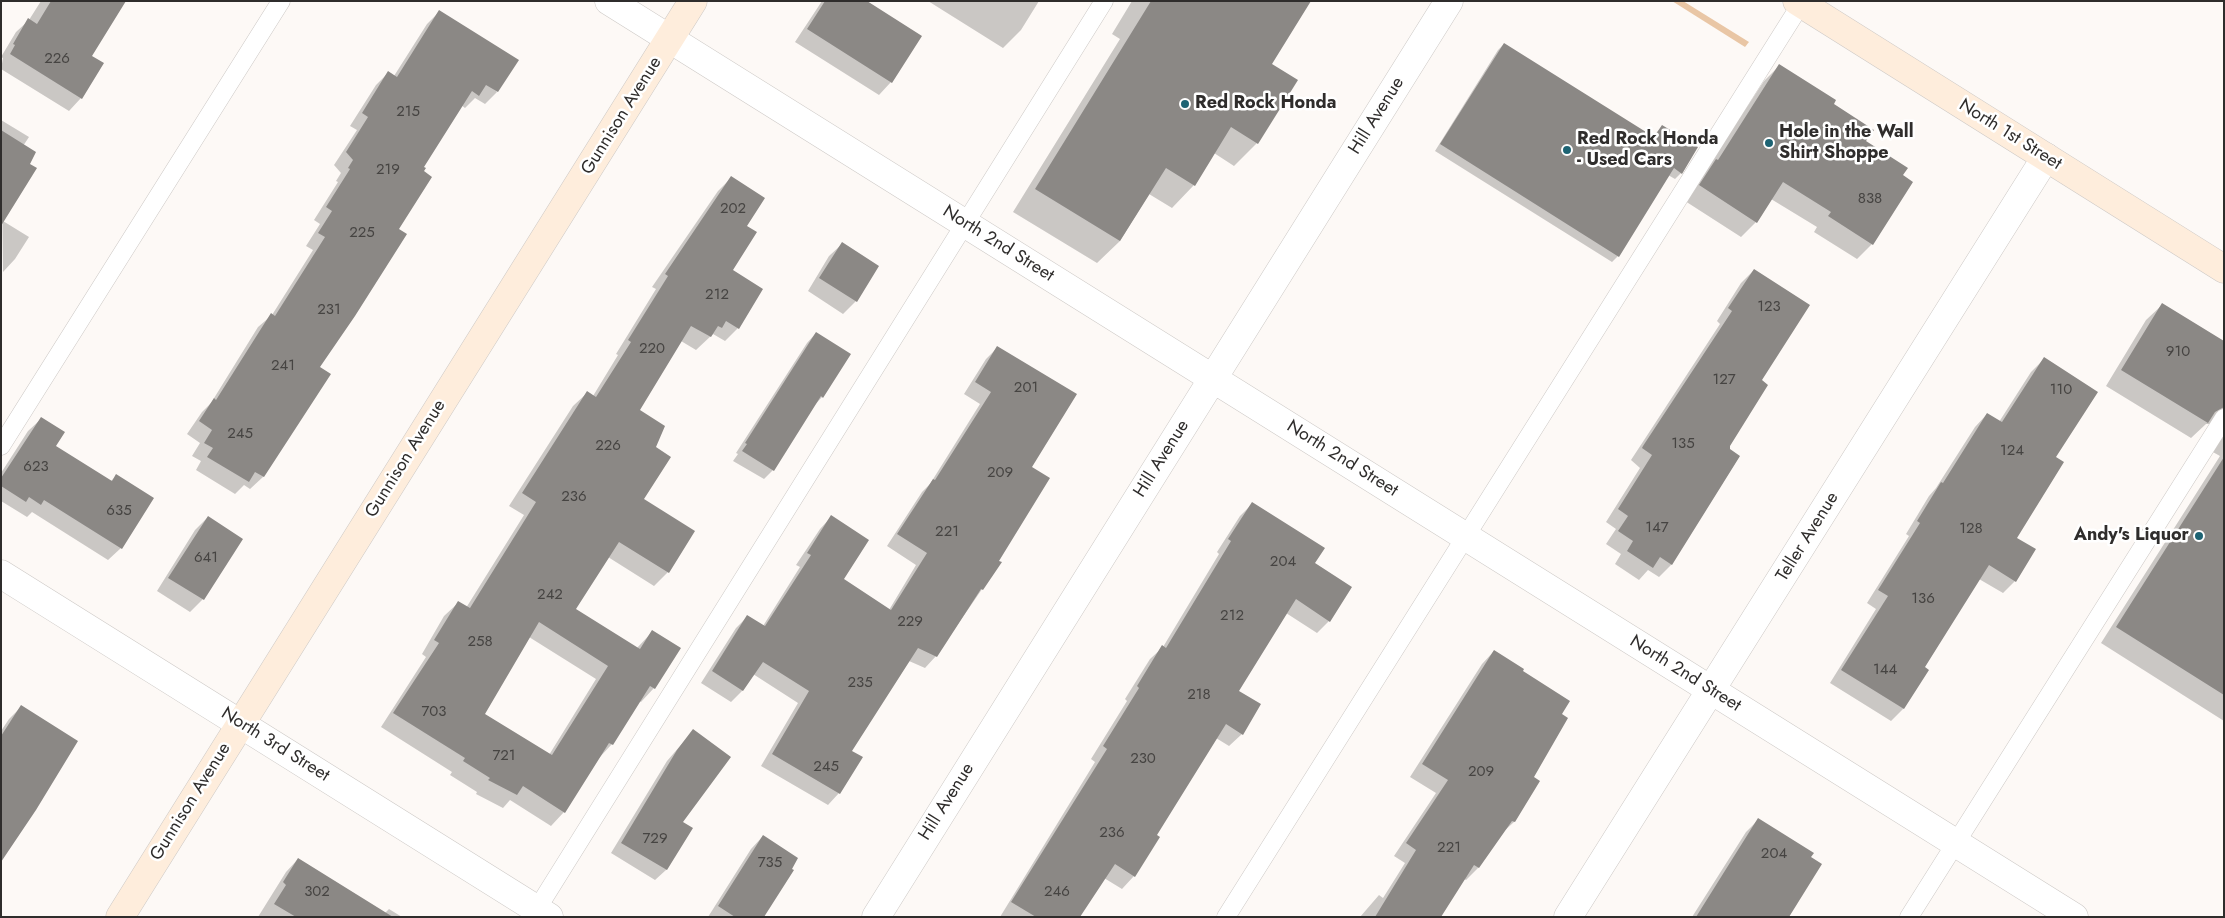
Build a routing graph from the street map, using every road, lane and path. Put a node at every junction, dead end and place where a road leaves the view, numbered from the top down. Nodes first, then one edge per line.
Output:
1 (282, 1) edge
2 (609, 1) edge
3 (694, 1) edge
4 (1104, 1) edge
5 (1449, 1) edge
6 (1799, 3) edge
7 (670, 39) junction
8 (2046, 157) junction
9 (965, 224) junction
10 (2224, 269) edge
11 (1212, 378) junction
12 (2224, 418) edge
13 (1, 446) edge
14 (1466, 537) junction
15 (1, 574) edge
16 (1712, 690) junction
17 (241, 723) junction
18 (1956, 843) junction
19 (539, 914) edge
20 (120, 917) edge
21 (876, 917) edge
22 (1226, 917) edge
23 (1568, 917) edge
24 (1910, 917) edge
25 (2074, 917) edge

1 - 13 lane
2 - 7 street, North 2nd Street
3 - 7 street, Gunnison Avenue
4 - 9 lane
5 - 11 street, Hill Avenue
6 - 8 street, North 1st Street
6 - 14 lane
7 - 9 street, North 2nd Street
7 - 17 street, Gunnison Avenue
8 - 10 street, North 1st Street
8 - 16 street, Teller Avenue
9 - 11 street, North 2nd Street
9 - 19 lane
11 - 14 street, North 2nd Street
11 - 21 street, Hill Avenue
12 - 18 lane
14 - 16 street, North 2nd Street
14 - 22 lane
15 - 17 street, North 3rd Street
16 - 18 street, North 2nd Street
16 - 23 street, Teller Avenue
17 - 19 street, North 3rd Street
17 - 20 street, Gunnison Avenue
18 - 24 lane
18 - 25 street, North 2nd Street

